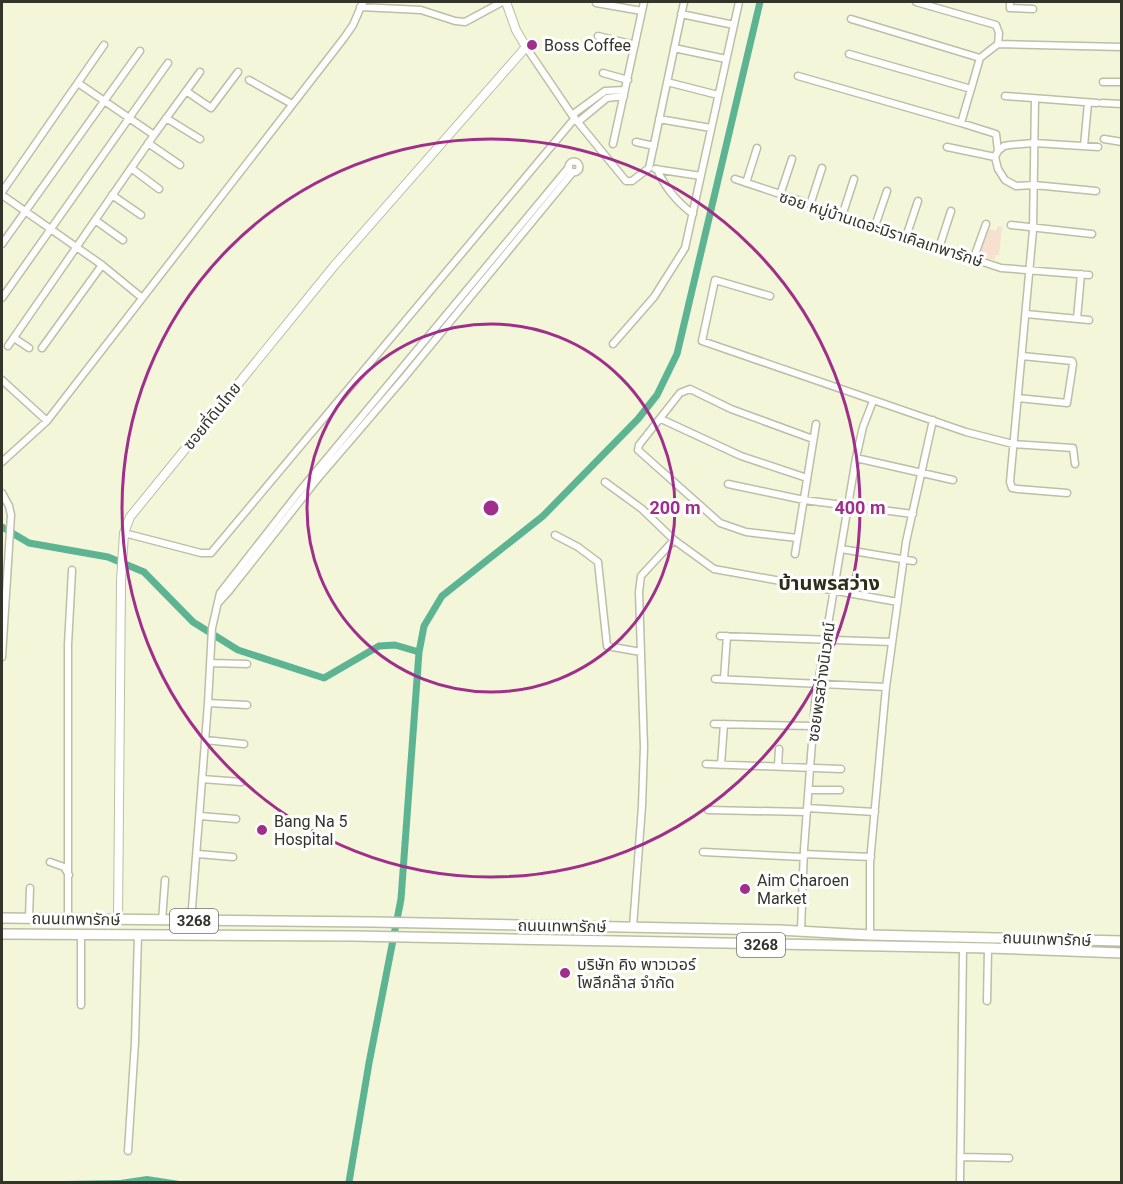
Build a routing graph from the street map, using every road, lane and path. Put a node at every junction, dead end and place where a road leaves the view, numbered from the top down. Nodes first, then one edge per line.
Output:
1 (504, 2) edge
2 (644, 2) edge
3 (684, 2) edge
4 (739, 2) edge
5 (916, 2) edge
6 (1010, 2) edge
7 (596, 3) edge
8 (362, 4) edge
9 (1034, 9) dead end
10 (642, 11) junction
11 (681, 14) junction
12 (851, 19) dead end
13 (734, 25) junction
14 (598, 36) dead end
15 (998, 44) junction
16 (104, 45) dead end
17 (635, 45) junction
18 (1122, 46) edge
19 (526, 47) junction
20 (675, 48) junction
21 (140, 51) dead end
22 (849, 54) dead end
23 (980, 58) junction
24 (726, 59) junction
25 (168, 63) dead end
26 (200, 72) dead end
27 (238, 72) dead end
28 (603, 73) dead end
29 (798, 76) dead end
30 (249, 80) dead end
31 (628, 80) junction
32 (668, 82) junction
33 (1103, 82) dead end
34 (1122, 82) edge
35 (78, 83) junction
36 (972, 89) junction
37 (186, 91) junction
38 (625, 93) junction
39 (718, 95) junction
40 (1005, 96) dead end
41 (1035, 99) junction
42 (104, 101) junction
43 (1088, 103) junction
44 (292, 104) junction
45 (1122, 104) edge
46 (128, 118) junction
47 (166, 118) junction
48 (575, 119) junction
49 (659, 119) junction
50 (961, 123) junction
51 (711, 128) junction
52 (154, 135) junction
53 (200, 138) dead end
54 (1104, 139) dead end
55 (148, 142) junction
56 (636, 142) dead end
57 (1122, 142) edge
58 (1034, 143) junction
59 (613, 144) dead end
60 (654, 146) junction
61 (1084, 146) junction
62 (947, 147) dead end
63 (1098, 147) dead end
64 (757, 148) dead end
65 (996, 154) junction
66 (792, 159) dead end
67 (180, 165) dead end
68 (131, 168) junction
69 (649, 168) junction
70 (822, 168) dead end
71 (571, 169) dead end
72 (657, 169) junction
73 (701, 176) junction
74 (735, 179) dead end
75 (854, 179) dead end
76 (746, 183) junction
77 (1034, 185) junction
78 (159, 189) dead end
79 (887, 191) dead end
80 (1096, 191) dead end
81 (2, 193) edge
82 (112, 195) junction
83 (780, 195) junction
84 (918, 201) dead end
85 (810, 205) junction
86 (951, 211) dead end
87 (24, 212) junction
88 (693, 214) junction
89 (141, 215) dead end
90 (842, 216) junction
91 (95, 220) junction
92 (986, 224) dead end
93 (1011, 225) dead end
94 (875, 226) junction
95 (1033, 228) junction
96 (50, 229) junction
97 (1092, 234) dead end
98 (906, 237) junction
99 (123, 240) dead end
100 (2, 244) edge
101 (76, 247) junction
102 (939, 248) junction
103 (973, 260) junction
104 (102, 265) junction
105 (1029, 271) junction
106 (1081, 274) junction
107 (1089, 275) dead end
108 (770, 296) dead end
109 (141, 297) junction
110 (2, 298) edge
111 (1026, 314) junction
112 (1077, 319) junction
113 (1089, 320) dead end
114 (14, 338) junction
115 (613, 344) dead end
116 (8, 346) dead end
117 (29, 348) dead end
118 (42, 348) dead end
119 (1022, 356) junction
120 (2, 381) edge
121 (1018, 398) junction
122 (873, 401) junction
123 (661, 419) junction
124 (933, 420) junction
125 (47, 421) junction
126 (816, 424) dead end
127 (813, 439) junction
128 (1013, 444) junction
129 (856, 458) junction
130 (2, 462) edge
131 (1076, 464) dead end
132 (922, 473) junction
133 (807, 478) junction
134 (953, 480) dead end
135 (605, 482) dead end
136 (728, 483) dead end
137 (2, 493) edge
138 (1067, 493) dead end
139 (804, 500) junction
140 (849, 505) junction
141 (913, 514) junction
142 (124, 533) junction
143 (555, 535) dead end
144 (797, 538) junction
145 (674, 540) junction
146 (841, 549) junction
147 (795, 554) dead end
148 (904, 559) junction
149 (913, 561) dead end
150 (72, 570) dead end
151 (834, 590) junction
152 (898, 602) junction
153 (2, 622) edge
154 (825, 640) junction
155 (892, 642) junction
156 (641, 652) junction
157 (2, 657) edge
158 (211, 663) junction
159 (248, 664) dead end
160 (715, 679) dead end
161 (724, 679) junction
162 (818, 683) junction
163 (886, 687) junction
164 (208, 703) junction
165 (247, 705) dead end
166 (714, 724) dead end
167 (724, 724) junction
168 (813, 726) junction
169 (206, 740) junction
170 (244, 744) dead end
171 (779, 749) dead end
172 (706, 764) dead end
173 (721, 765) junction
174 (778, 766) junction
175 (810, 766) junction
176 (841, 769) dead end
177 (202, 779) junction
178 (241, 782) dead end
179 (808, 790) junction
180 (840, 790) dead end
181 (708, 810) dead end
182 (807, 810) junction
183 (874, 812) junction
184 (200, 816) junction
185 (236, 819) dead end
186 (702, 852) dead end
187 (198, 854) junction
188 (804, 855) junction
189 (871, 856) junction
190 (233, 857) dead end
191 (50, 862) dead end
192 (69, 875) junction
193 (165, 880) dead end
194 (30, 888) dead end
195 (2, 918) edge
196 (29, 918) junction
197 (68, 920) junction
198 (118, 920) junction
199 (162, 921) junction
200 (191, 921) junction
201 (633, 927) junction
202 (801, 930) junction
203 (2, 934) edge
204 (81, 935) junction
205 (138, 935) junction
206 (870, 935) junction
207 (1122, 941) edge
208 (963, 948) junction
209 (988, 948) junction
210 (1122, 953) edge
211 (987, 1001) dead end
212 (81, 1005) dead end
213 (128, 1151) dead end
214 (960, 1157) junction
215 (1009, 1158) dead end
216 (960, 1182) edge

1 - 8 street
1 - 19 street
2 - 10 street
3 - 11 street
4 - 13 street
5 - 15 street
6 - 9 street
7 - 10 street
8 - 44 street
10 - 17 street
11 - 13 street
11 - 20 street
12 - 23 street
13 - 24 street
14 - 17 street
15 - 18 street
15 - 23 street
16 - 35 street
17 - 31 street
19 - 48 street
19 - 142 street, ซอยที่ดินไทย
20 - 24 street
20 - 32 street
21 - 42 street
22 - 36 street
23 - 36 street
24 - 39 street
25 - 46 street
26 - 37 street
27 - 37 street
28 - 31 street
29 - 50 street
30 - 44 street
31 - 38 street
32 - 39 street
32 - 49 street
33 - 34 street
35 - 42 street
35 - 81 street
36 - 50 street
37 - 47 street
38 - 48 street
38 - 59 street
39 - 51 street
40 - 41 street
41 - 43 street
41 - 58 street
42 - 46 street
42 - 87 street
43 - 45 street
43 - 61 street
44 - 109 street
46 - 52 street
46 - 96 street
47 - 52 street
47 - 53 street
48 - 69 street
48 - 142 street
49 - 51 street
49 - 60 street
50 - 65 street
51 - 73 street
52 - 55 street
54 - 57 street
55 - 67 street
55 - 68 street
56 - 60 street
58 - 61 street
58 - 65 street
58 - 77 street
60 - 69 street
61 - 63 street
62 - 65 street
64 - 76 street
65 - 77 street
66 - 83 street
68 - 78 street
68 - 82 street
69 - 72 street
70 - 85 street
71 - 158 street
72 - 73 street
72 - 88 street
73 - 88 street
74 - 76 street, ซอย หมู่บ้านเดอะมิราเคิลเทพารักษ์
75 - 90 street
76 - 83 street, ซอย หมู่บ้านเดอะมิราเคิลเทพารักษ์
77 - 80 street
77 - 95 street
79 - 94 street
81 - 87 street
82 - 89 street
82 - 91 street
83 - 85 street, ซอย หมู่บ้านเดอะมิราเคิลเทพารักษ์
84 - 98 street
85 - 90 street, ซอย หมู่บ้านเดอะมิราเคิลเทพารักษ์
86 - 102 street
87 - 96 street
87 - 100 street
88 - 115 street
90 - 94 street, ซอย หมู่บ้านเดอะมิราเคิลเทพารักษ์
91 - 99 street
91 - 101 street
92 - 103 street
93 - 95 street
94 - 98 street, ซอย หมู่บ้านเดอะมิราเคิลเทพารักษ์
95 - 97 street
95 - 105 street
96 - 101 street
96 - 110 street
98 - 102 street, ซอย หมู่บ้านเดอะมิราเคิลเทพารักษ์
101 - 104 street
101 - 114 street
102 - 103 street, ซอย หมู่บ้านเดอะมิราเคิลเทพารักษ์
103 - 105 street, ซอย หมู่บ้านเดอะมิราเคิลเทพารักษ์
104 - 109 street
104 - 118 street
105 - 106 street, ซอย หมู่บ้านเดอะมิราเคิลเทพารักษ์
105 - 111 street
106 - 107 street, ซอย หมู่บ้านเดอะมิราเคิลเทพารักษ์
106 - 112 street
108 - 122 street
109 - 125 street
111 - 112 street
111 - 119 street
112 - 113 street
114 - 116 street
114 - 117 street
119 - 121 street
119 - 121 street
120 - 125 street
121 - 128 street
122 - 124 street
122 - 129 street, ซอยพรสว่างนิเวศน์
123 - 127 street
123 - 133 street
123 - 144 street
124 - 128 street
124 - 132 street
125 - 130 street
126 - 127 street
127 - 133 street
128 - 131 street
128 - 138 street
129 - 132 street
129 - 140 street, ซอยพรสว่างนิเวศน์
132 - 134 street
132 - 141 street
133 - 139 street
135 - 145 street
136 - 139 street
137 - 153 street
139 - 140 street
139 - 144 street
140 - 141 street
140 - 146 street, ซอยพรสว่างนิเวศน์
141 - 148 street
142 - 198 street, ซอยที่ดินไทย
143 - 156 street
144 - 147 street
145 - 151 street
145 - 156 street
146 - 148 street
146 - 151 street, ซอยพรสว่างนิเวศน์
148 - 149 street
148 - 152 street
150 - 192 street
151 - 152 street
151 - 154 street, ซอยพรสว่างนิเวศน์
152 - 155 street
153 - 157 street
154 - 155 street
154 - 161 street
154 - 162 street, ซอยพรสว่างนิเวศน์
155 - 163 street
156 - 201 street
158 - 159 street
158 - 164 street
160 - 161 street
161 - 162 street
162 - 163 street
162 - 168 street, ซอยพรสว่างนิเวศน์
163 - 183 street
164 - 165 street
164 - 169 street
166 - 167 street
167 - 168 street
167 - 173 street
168 - 175 street, ซอยพรสว่างนิเวศน์
169 - 170 street
169 - 177 street
171 - 174 street
172 - 173 street
173 - 174 street
174 - 175 street
175 - 176 street
175 - 179 street, ซอยพรสว่างนิเวศน์
177 - 178 street
177 - 184 street
179 - 180 street
179 - 182 street, ซอยพรสว่างนิเวศน์
181 - 182 street
182 - 183 street
182 - 188 street, ซอยพรสว่างนิเวศน์
183 - 189 street
184 - 185 street
184 - 187 street
186 - 188 street
187 - 190 street
187 - 200 street
188 - 189 street
188 - 202 street, ซอยพรสว่างนิเวศน์
189 - 206 street
191 - 192 street
192 - 197 street
193 - 199 street
194 - 196 street
195 - 196 main road, ถนนเทพารักษ์ / 3268
196 - 197 main road, ถนนเทพารักษ์ / 3268
197 - 198 main road, ถนนเทพารักษ์ / 3268
198 - 199 main road, ถนนเทพารักษ์ / 3268
199 - 200 main road, ถนนเทพารักษ์ / 3268
200 - 201 main road, ถนนเทพารักษ์ / 3268
201 - 202 main road, ถนนเทพารักษ์ / 3268
202 - 206 main road, ถนนเทพารักษ์ / 3268
203 - 204 main road, ถนนเทพารักษ์ / 3268
204 - 205 main road, ถนนเทพารักษ์ / 3268
204 - 212 street
205 - 208 main road, ถนนเทพารักษ์ / 3268
205 - 213 street
206 - 207 main road, ถนนเทพารักษ์ / 3268
208 - 209 main road, ถนนเทพารักษ์ / 3268
208 - 214 street
209 - 210 main road, ถนนเทพารักษ์ / 3268
209 - 211 street
214 - 215 street
214 - 216 street

